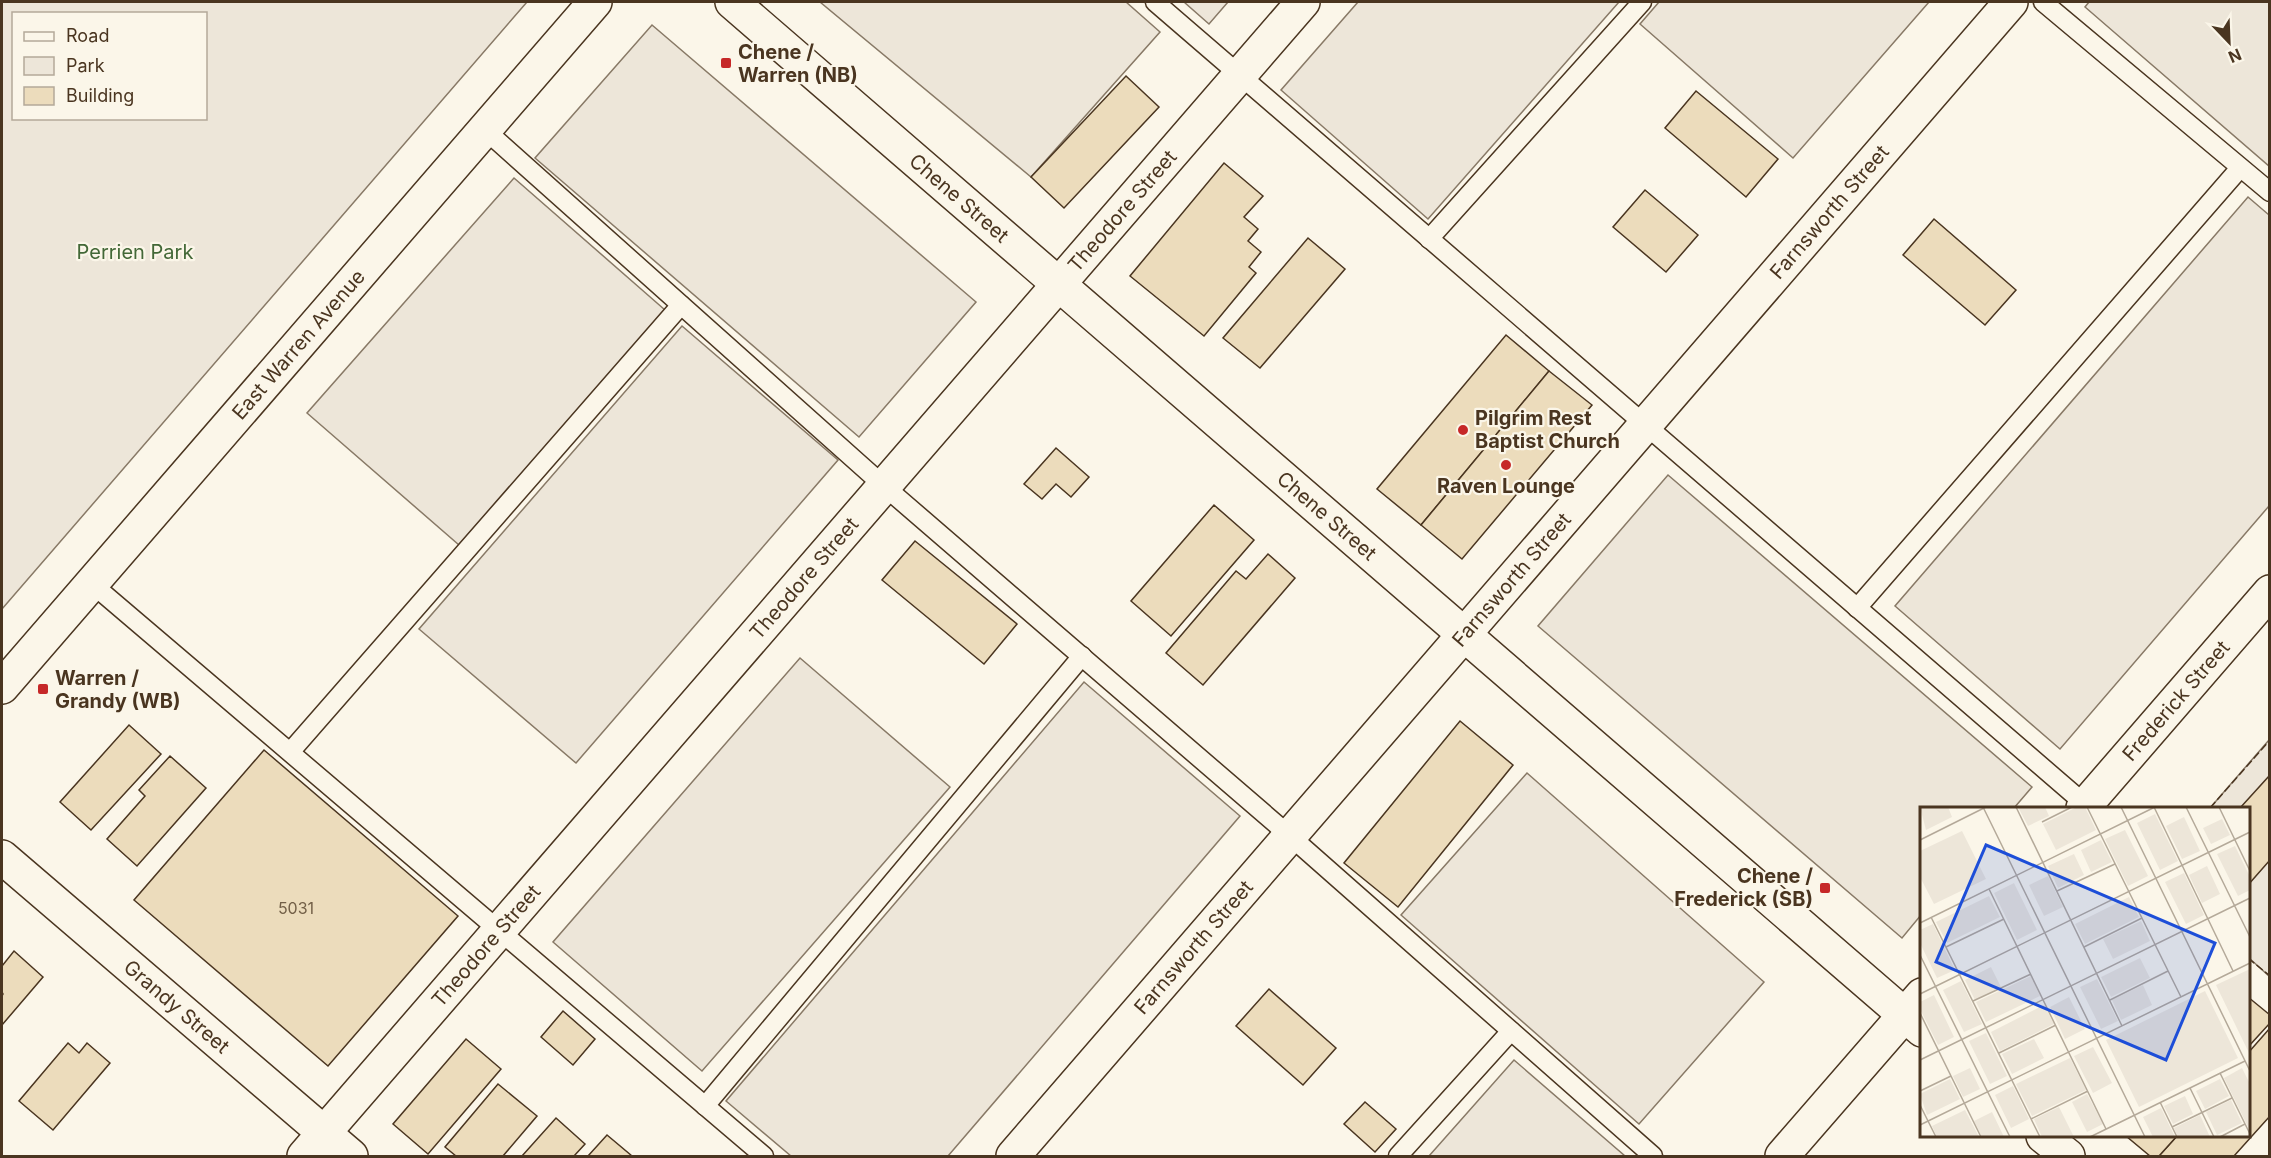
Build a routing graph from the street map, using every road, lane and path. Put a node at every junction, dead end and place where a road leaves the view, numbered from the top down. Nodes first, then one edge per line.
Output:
1 (595, 2) edge
2 (732, 2) edge
3 (1155, 2) edge
4 (1303, 2) edge
5 (1642, 2) edge
6 (2011, 2) edge
7 (2043, 2) edge
8 (1239, 75) junction
9 (483, 128) junction
10 (2240, 168) junction
11 (2270, 192) edge
12 (1430, 239) junction
13 (1058, 284) junction
14 (681, 305) junction
15 (1645, 425) junction
16 (884, 486) junction
17 (91, 583) junction
18 (2270, 592) edge
19 (1857, 608) junction
20 (1464, 634) junction
21 (1082, 656) junction
22 (2, 687) edge
23 (291, 751) junction
24 (2084, 807) edge
25 (1290, 836) junction
26 (2, 857) edge
27 (500, 930) junction
28 (1916, 1013) edge
29 (1510, 1031) junction
30 (705, 1106) junction
31 (2044, 1137) edge
32 (314, 1145) edge
33 (351, 1156) edge
34 (764, 1156) edge
35 (1013, 1156) edge
36 (1398, 1156) edge
37 (1653, 1156) edge
38 (1782, 1156) edge
39 (2068, 1156) edge

1 - 9 street, East Warren Avenue
2 - 13 street, Chene Street
3 - 8 lane
4 - 8 street, Theodore Street
5 - 12 lane
6 - 15 street, Farnsworth Street
7 - 10 lane
8 - 12 lane
8 - 13 street, Theodore Street
9 - 14 lane
9 - 17 street, East Warren Avenue
10 - 11 lane
10 - 19 lane
12 - 15 lane
13 - 16 street, Theodore Street
13 - 20 street, Chene Street
14 - 16 lane
14 - 23 lane
15 - 19 lane
15 - 20 street, Farnsworth Street
16 - 21 lane
16 - 27 street, Theodore Street
17 - 22 street, East Warren Avenue
17 - 23 lane
18 - 24 street, Frederick Street
19 - 24 lane
20 - 25 street, Farnsworth Street
20 - 28 street, Chene Street
21 - 25 lane
21 - 30 lane
23 - 27 lane
25 - 29 lane
25 - 35 street, Farnsworth Street
26 - 32 street, Grandy Street
27 - 30 lane
27 - 32 street, Theodore Street
28 - 38 street
29 - 36 lane
29 - 37 lane
30 - 34 lane
31 - 39 street
32 - 33 street, Grandy Street

